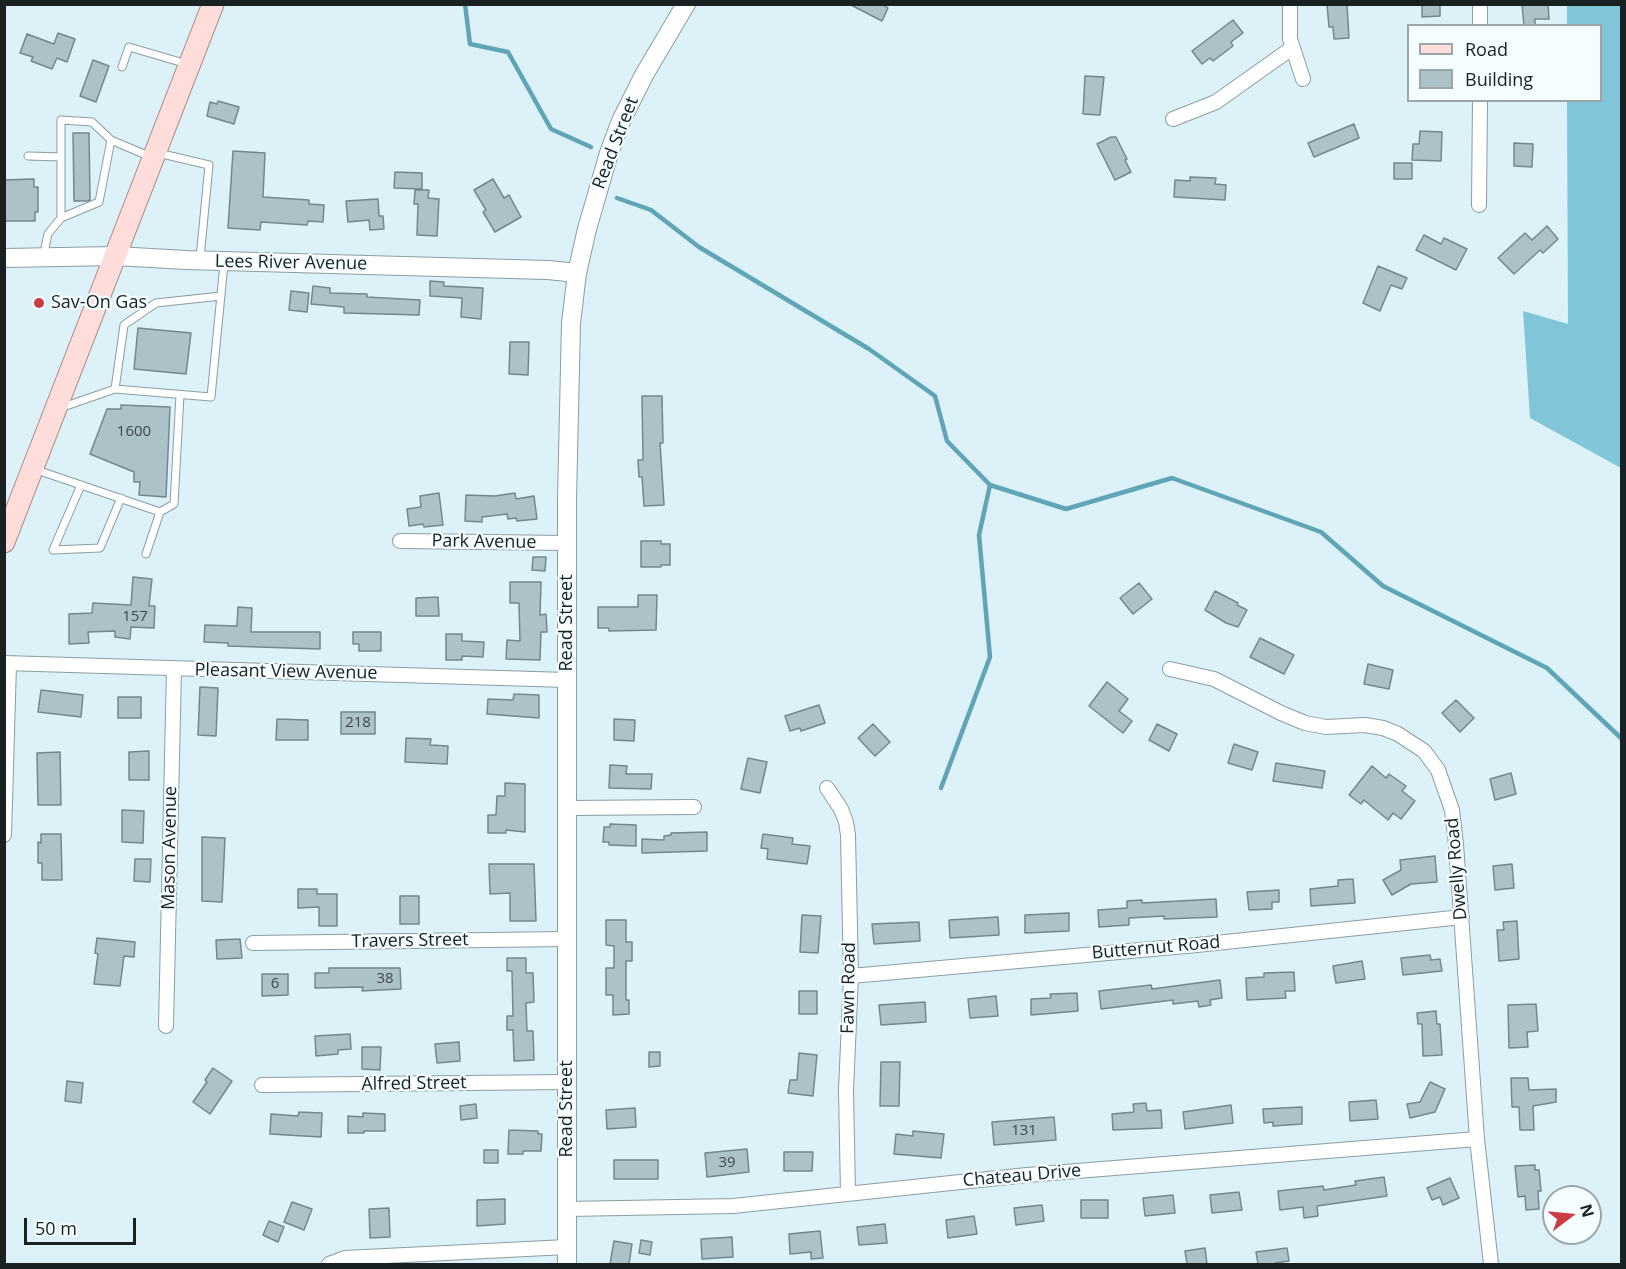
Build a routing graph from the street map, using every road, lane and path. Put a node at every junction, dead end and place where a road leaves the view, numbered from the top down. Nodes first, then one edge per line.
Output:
1 (213, 4) edge
2 (686, 4) edge
3 (1290, 4) edge
4 (1480, 4) edge
5 (1480, 24) edge
6 (1292, 48) junction
7 (190, 65) junction
8 (122, 67) dead end
9 (1303, 79) dead end
10 (1480, 102) edge
11 (1173, 119) dead end
12 (111, 140) junction
13 (155, 155) junction
14 (28, 156) dead end
15 (61, 157) junction
16 (1479, 205) dead end
17 (61, 218) junction
18 (116, 256) junction
19 (43, 257) junction
20 (4, 258) edge
21 (200, 261) junction
22 (224, 261) junction
23 (577, 273) junction
24 (221, 296) junction
25 (115, 389) junction
26 (180, 395) junction
27 (56, 409) junction
28 (32, 468) junction
29 (81, 485) junction
30 (121, 498) junction
31 (160, 512) junction
32 (400, 541) dead end
33 (4, 542) edge
34 (567, 543) junction
35 (146, 554) dead end
36 (7, 664) edge
37 (174, 669) junction
38 (1170, 669) dead end
39 (567, 680) junction
40 (827, 788) dead end
41 (694, 807) dead end
42 (568, 808) junction
43 (4, 834) edge
44 (1462, 917) junction
45 (567, 939) junction
46 (253, 943) dead end
47 (851, 976) junction
48 (166, 1026) dead end
49 (567, 1082) junction
50 (262, 1085) dead end
51 (1477, 1139) junction
52 (848, 1192) junction
53 (567, 1209) junction
54 (567, 1256) edge
55 (330, 1264) edge
56 (1491, 1264) edge

1 - 7 main road
2 - 23 main road, Read Street
3 - 6 street
4 - 5 street
6 - 9 street
6 - 11 street
7 - 8 lane
7 - 13 main road
10 - 16 street
12 - 13 lane
12 - 15 lane
12 - 17 lane
13 - 18 main road
13 - 21 lane
14 - 15 lane
15 - 17 lane
17 - 19 lane
18 - 19 main road, Lees River Avenue
18 - 21 main road, Lees River Avenue
18 - 27 main road
19 - 20 main road, Lees River Avenue
21 - 22 main road, Lees River Avenue
22 - 23 main road, Lees River Avenue
22 - 24 lane
23 - 34 main road, Read Street
24 - 25 lane
24 - 26 lane
25 - 26 lane
25 - 27 lane
26 - 31 lane
27 - 28 main road
28 - 29 lane
28 - 33 main road
29 - 30 lane
29 - 30 lane
30 - 31 lane
31 - 35 lane
32 - 34 street, Park Avenue
34 - 39 main road, Read Street
36 - 37 street, Pleasant View Avenue
36 - 43 street
37 - 39 street, Pleasant View Avenue
37 - 48 street, Mason Avenue
38 - 44 street, Dwelly Road
39 - 42 main road, Read Street
40 - 47 street, Fawn Road
41 - 42 street
42 - 45 main road, Read Street
44 - 47 street, Butternut Road
44 - 51 street, Dwelly Road
45 - 46 street, Travers Street
45 - 49 main road, Read Street
47 - 52 street, Fawn Road
49 - 50 street, Alfred Street
49 - 53 main road, Read Street
51 - 52 street, Chateau Drive
51 - 56 street, Dwelly Road
52 - 53 street, Chateau Drive
53 - 54 main road, Read Street
54 - 55 street

